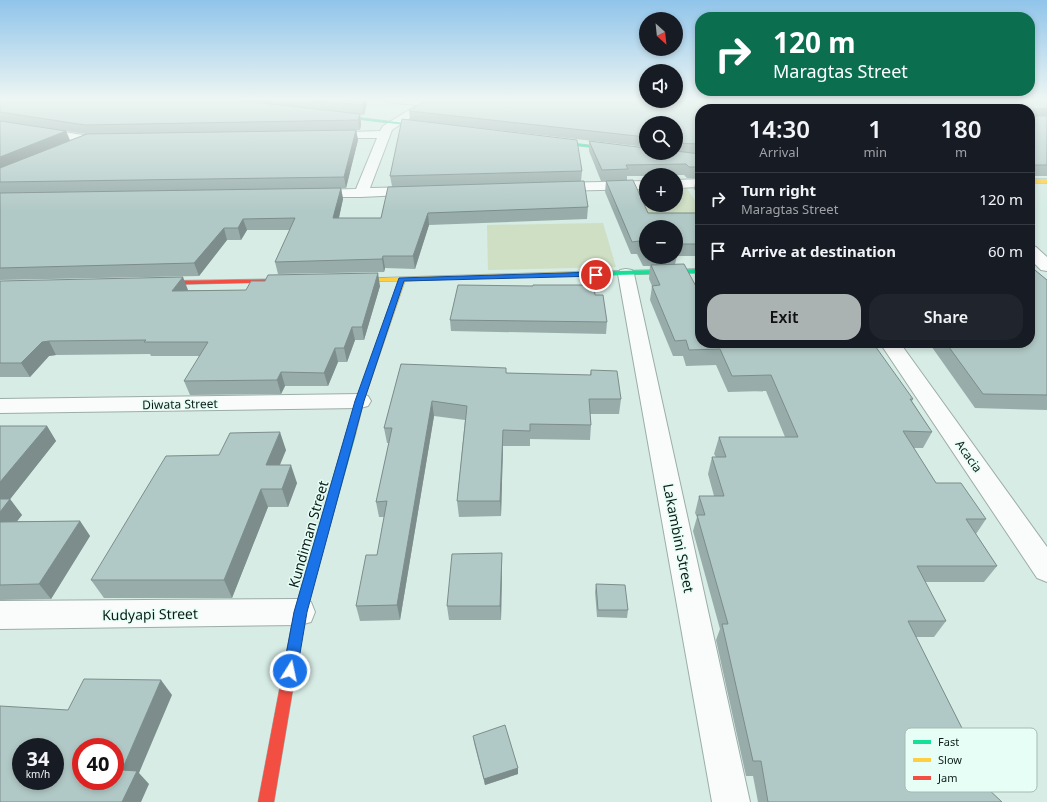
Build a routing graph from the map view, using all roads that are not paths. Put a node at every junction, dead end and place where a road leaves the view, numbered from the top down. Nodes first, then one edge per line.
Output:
1 (73, 136) edge
2 (383, 136) edge
3 (89, 139) junction
4 (121, 139) edge
5 (536, 140) edge
6 (68, 148) edge
7 (639, 152) edge
8 (1035, 181) edge
9 (1047, 181) edge
10 (695, 183) edge
11 (683, 184) edge
12 (639, 185) edge
13 (544, 187) edge
14 (429, 191) edge
15 (361, 193) junction
16 (298, 194) edge
17 (1035, 254) edge
18 (1046, 264) edge
19 (695, 271) edge
20 (626, 274) junction
21 (402, 279) junction
22 (339, 280) edge
23 (292, 281) edge
24 (143, 283) edge
25 (893, 348) edge
26 (360, 401) junction
27 (0, 406) edge
28 (1047, 570) edge
29 (300, 612) junction
30 (0, 615) edge
31 (266, 802) edge
32 (731, 802) edge

1 - 3 street
2 - 15 street
3 - 4 street
3 - 6 street
5 - 7 street
8 - 9 street
10 - 11 street
12 - 13 street
14 - 15 street
15 - 16 street
17 - 18 street
19 - 20 street
20 - 21 street
20 - 32 street, Lakambini Street
21 - 22 street
21 - 26 street, Kundiman Street
23 - 24 street
25 - 28 street, Acacia
26 - 27 street, Diwata Street
26 - 29 street, Kundiman Street
29 - 30 street, Kudyapi Street
29 - 31 street, Kundiman Street

